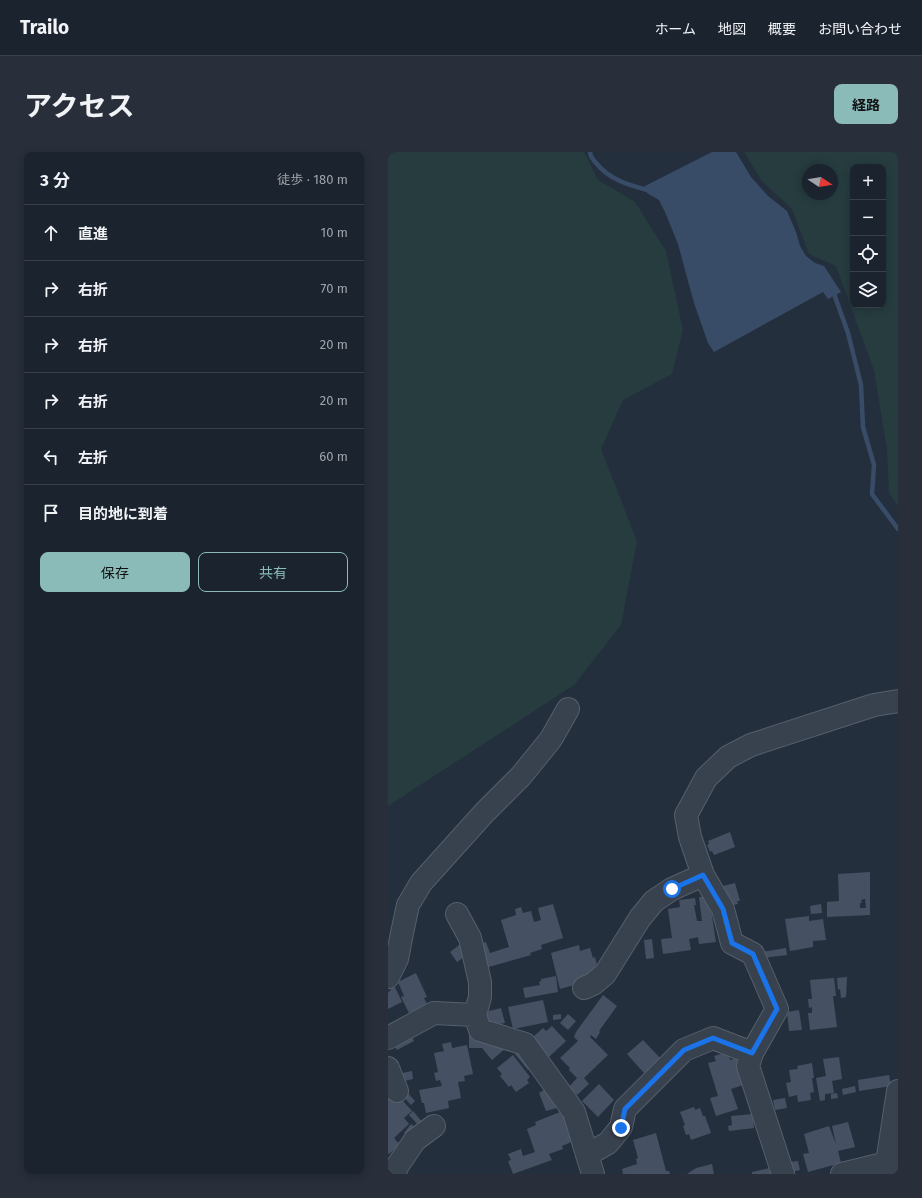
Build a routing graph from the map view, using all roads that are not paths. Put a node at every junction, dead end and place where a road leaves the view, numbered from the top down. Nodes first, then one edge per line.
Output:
1 (898, 700) edge
2 (568, 709) dead end
3 (703, 875) junction
4 (457, 914) dead end
5 (388, 977) edge
6 (584, 988) dead end
7 (475, 1015) junction
8 (388, 1038) edge
9 (752, 1053) junction
10 (388, 1068) edge
11 (397, 1091) dead end
12 (898, 1091) edge
13 (434, 1126) dead end
14 (590, 1165) edge
15 (893, 1165) edge
16 (394, 1174) edge
17 (782, 1174) edge
18 (842, 1174) edge

1 - 3 street
2 - 5 street
3 - 6 street
3 - 9 street
4 - 7 street
7 - 8 street
7 - 14 street
9 - 14 street
9 - 17 street
10 - 11 street
12 - 15 street
13 - 16 street
15 - 18 street

